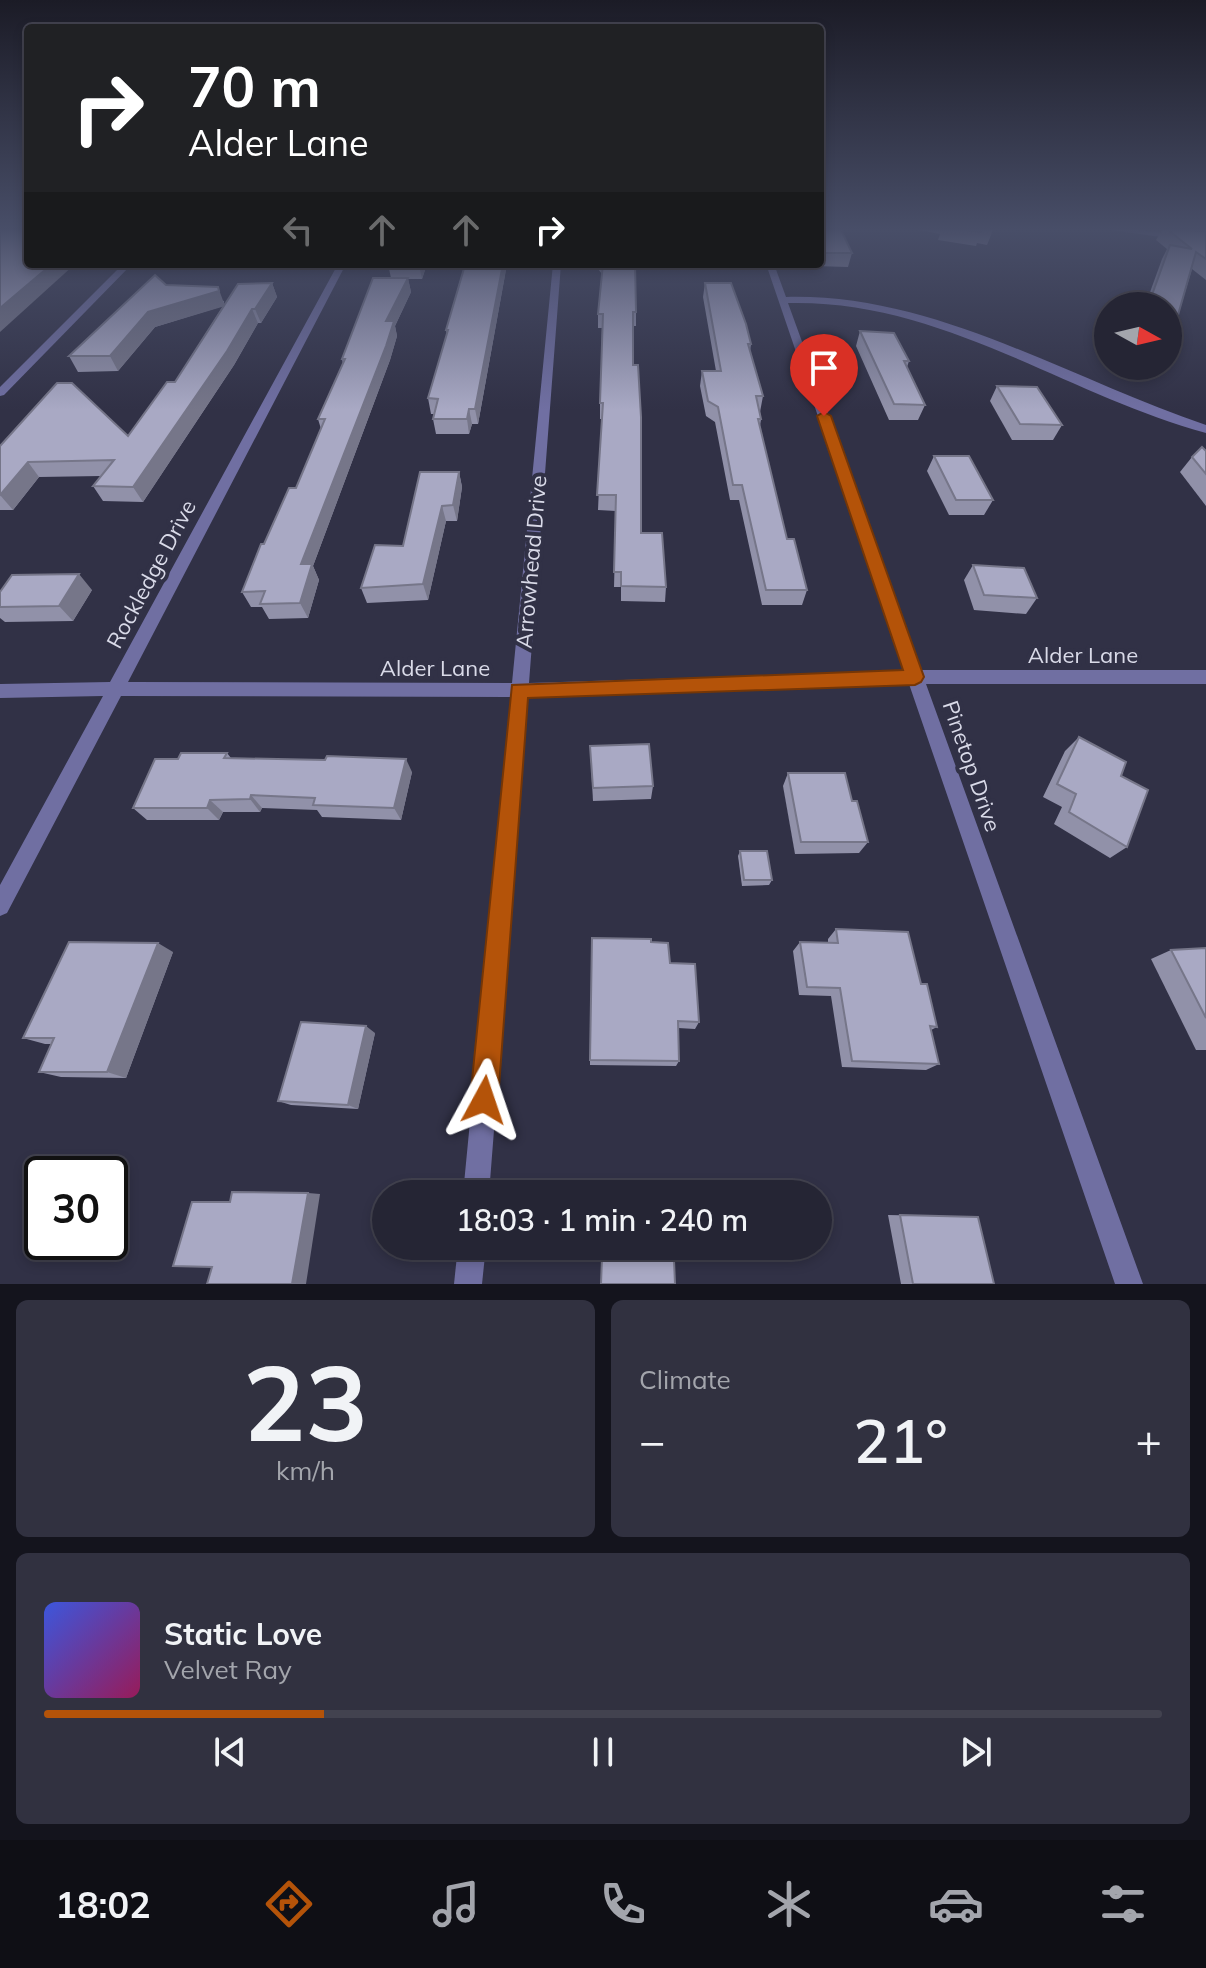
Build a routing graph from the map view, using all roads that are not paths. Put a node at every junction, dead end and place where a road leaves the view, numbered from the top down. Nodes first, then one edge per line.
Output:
1 (102, 290) edge
2 (328, 290) edge
3 (555, 290) edge
4 (779, 290) edge
5 (783, 300) junction
6 (0, 393) edge
7 (1206, 429) edge
8 (915, 677) junction
9 (1206, 677) edge
10 (115, 689) junction
11 (519, 690) junction
12 (0, 691) edge
13 (0, 906) edge
14 (477, 1180) edge
15 (471, 1260) edge
16 (468, 1284) edge
17 (1129, 1284) edge

1 - 6 street
2 - 10 street, Rockledge Drive
3 - 11 street, Arrowhead Drive
4 - 5 street, Pinetop Drive
5 - 7 street
5 - 8 street, Pinetop Drive
8 - 9 street, Alder Lane
8 - 11 street, Alder Lane
8 - 17 street, Pinetop Drive
10 - 11 street, Alder Lane
10 - 12 street, Alder Lane
10 - 13 street, Rockledge Drive
11 - 14 street, Arrowhead Drive
15 - 16 street

